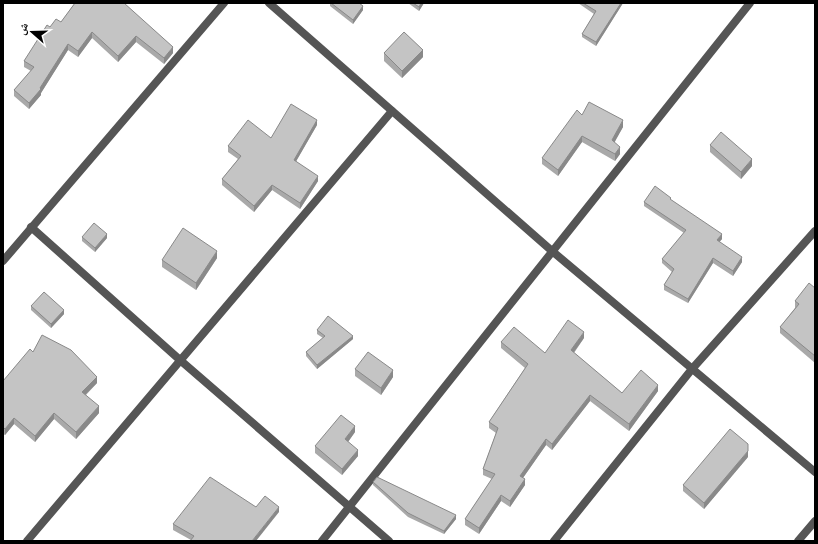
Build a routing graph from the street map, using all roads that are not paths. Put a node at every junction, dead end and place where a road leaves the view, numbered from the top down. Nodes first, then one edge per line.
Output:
1 (224, 3) edge
2 (269, 3) edge
3 (750, 3) edge
4 (392, 111) junction
5 (31, 227) junction
6 (815, 231) edge
7 (552, 252) junction
8 (3, 261) edge
9 (180, 360) junction
10 (692, 369) junction
11 (815, 472) edge
12 (350, 507) junction
13 (815, 521) edge
14 (27, 541) edge
15 (322, 541) edge
16 (389, 541) edge
17 (554, 541) edge
18 (798, 541) edge

1 - 5 street
2 - 4 street
3 - 7 street
4 - 7 street
4 - 9 street
5 - 8 street
5 - 9 street
6 - 10 street
7 - 10 street
7 - 12 street
9 - 12 street
9 - 14 street
10 - 11 street
10 - 17 street
12 - 15 street
12 - 16 street
13 - 18 street

